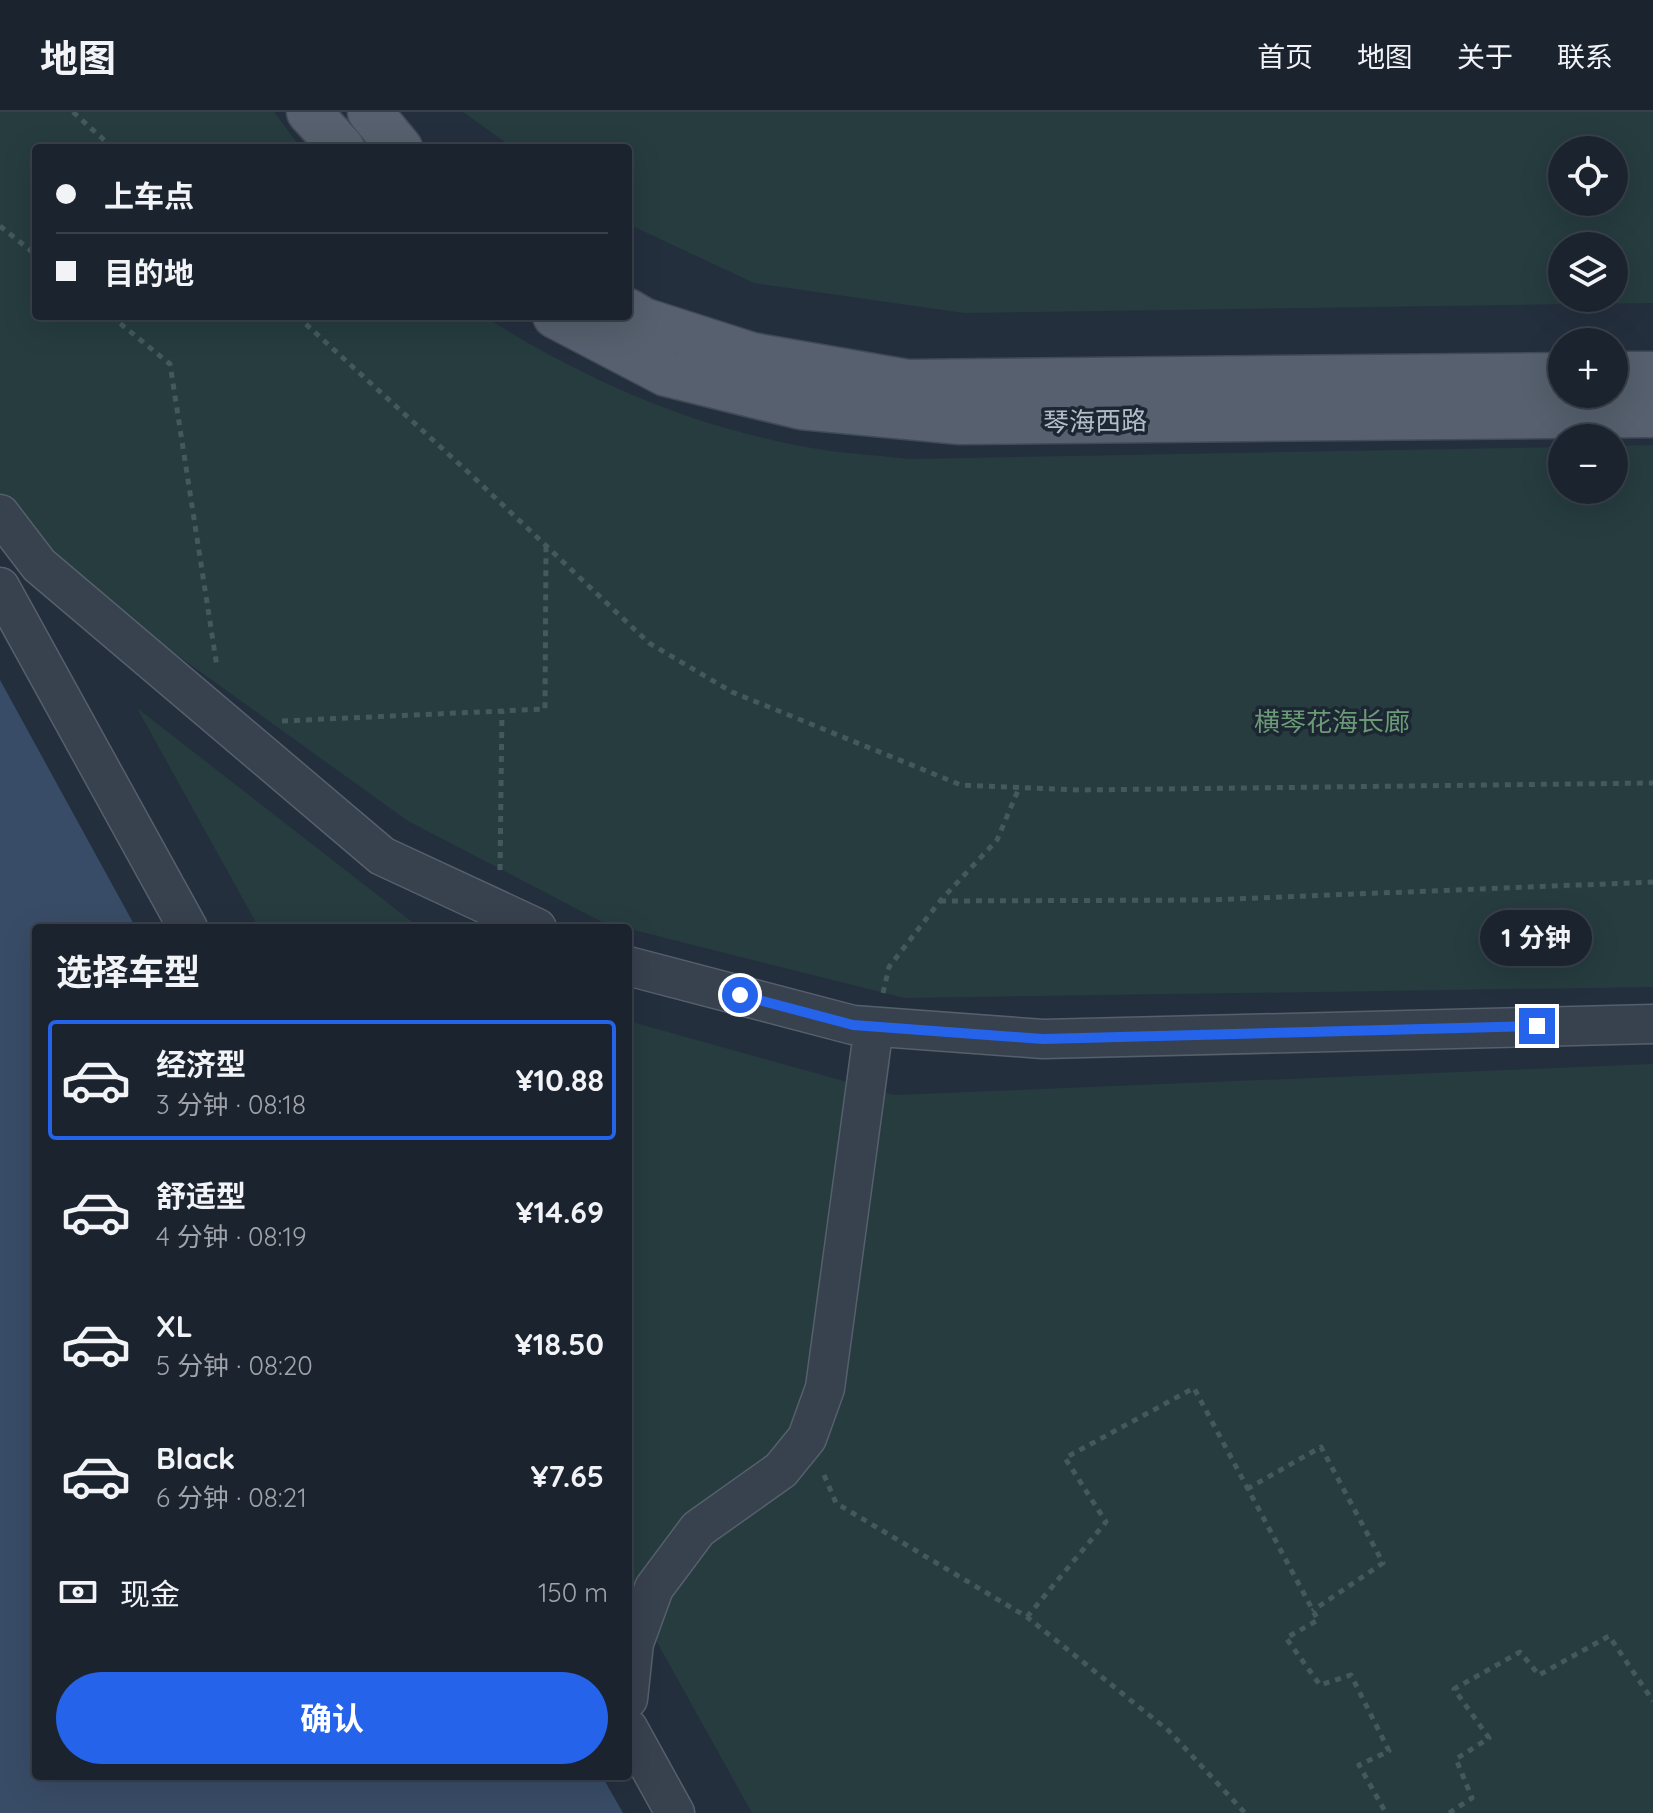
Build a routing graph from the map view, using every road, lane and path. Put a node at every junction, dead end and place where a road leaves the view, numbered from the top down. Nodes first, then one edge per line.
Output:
1 (73, 112) edge
2 (309, 112) edge
3 (109, 144) edge
4 (338, 144) edge
5 (0, 226) edge
6 (32, 252) edge
7 (632, 313) edge
8 (116, 320) edge
9 (301, 320) edge
10 (563, 320) edge
11 (1628, 374) edge
12 (1653, 374) edge
13 (1548, 375) edge
14 (1653, 415) edge
15 (0, 514) edge
16 (546, 546) junction
17 (0, 587) edge
18 (502, 711) junction
19 (226, 724) junction
20 (1653, 783) edge
21 (1019, 787) junction
22 (1653, 882) edge
23 (940, 901) junction
24 (499, 910) junction
25 (186, 924) edge
26 (529, 924) edge
27 (632, 967) edge
28 (1653, 1024) edge
29 (874, 1030) junction
30 (807, 1438) junction
31 (1247, 1489) junction
32 (1312, 1611) junction
33 (1027, 1617) junction
34 (632, 1662) edge
35 (1653, 1701) edge
36 (632, 1735) edge
37 (675, 1813) edge
38 (1245, 1813) edge
39 (1386, 1813) edge
40 (1449, 1813) edge

1 - 3 path
2 - 4 main road
5 - 6 path
7 - 13 main road, 琴海西路
8 - 19 path
9 - 16 path
10 - 14 main road, 琴海西路
11 - 12 main road
15 - 19 lane
16 - 18 path
16 - 21 path
17 - 25 lane
18 - 19 path
18 - 24 path
19 - 24 lane
20 - 21 path
21 - 23 path
22 - 23 path
23 - 29 path
24 - 26 lane
27 - 29 lane
28 - 29 lane
29 - 30 lane
30 - 33 path
30 - 34 lane
31 - 32 path
31 - 32 path
31 - 33 path
32 - 39 path
33 - 38 path
35 - 40 path
36 - 37 lane

